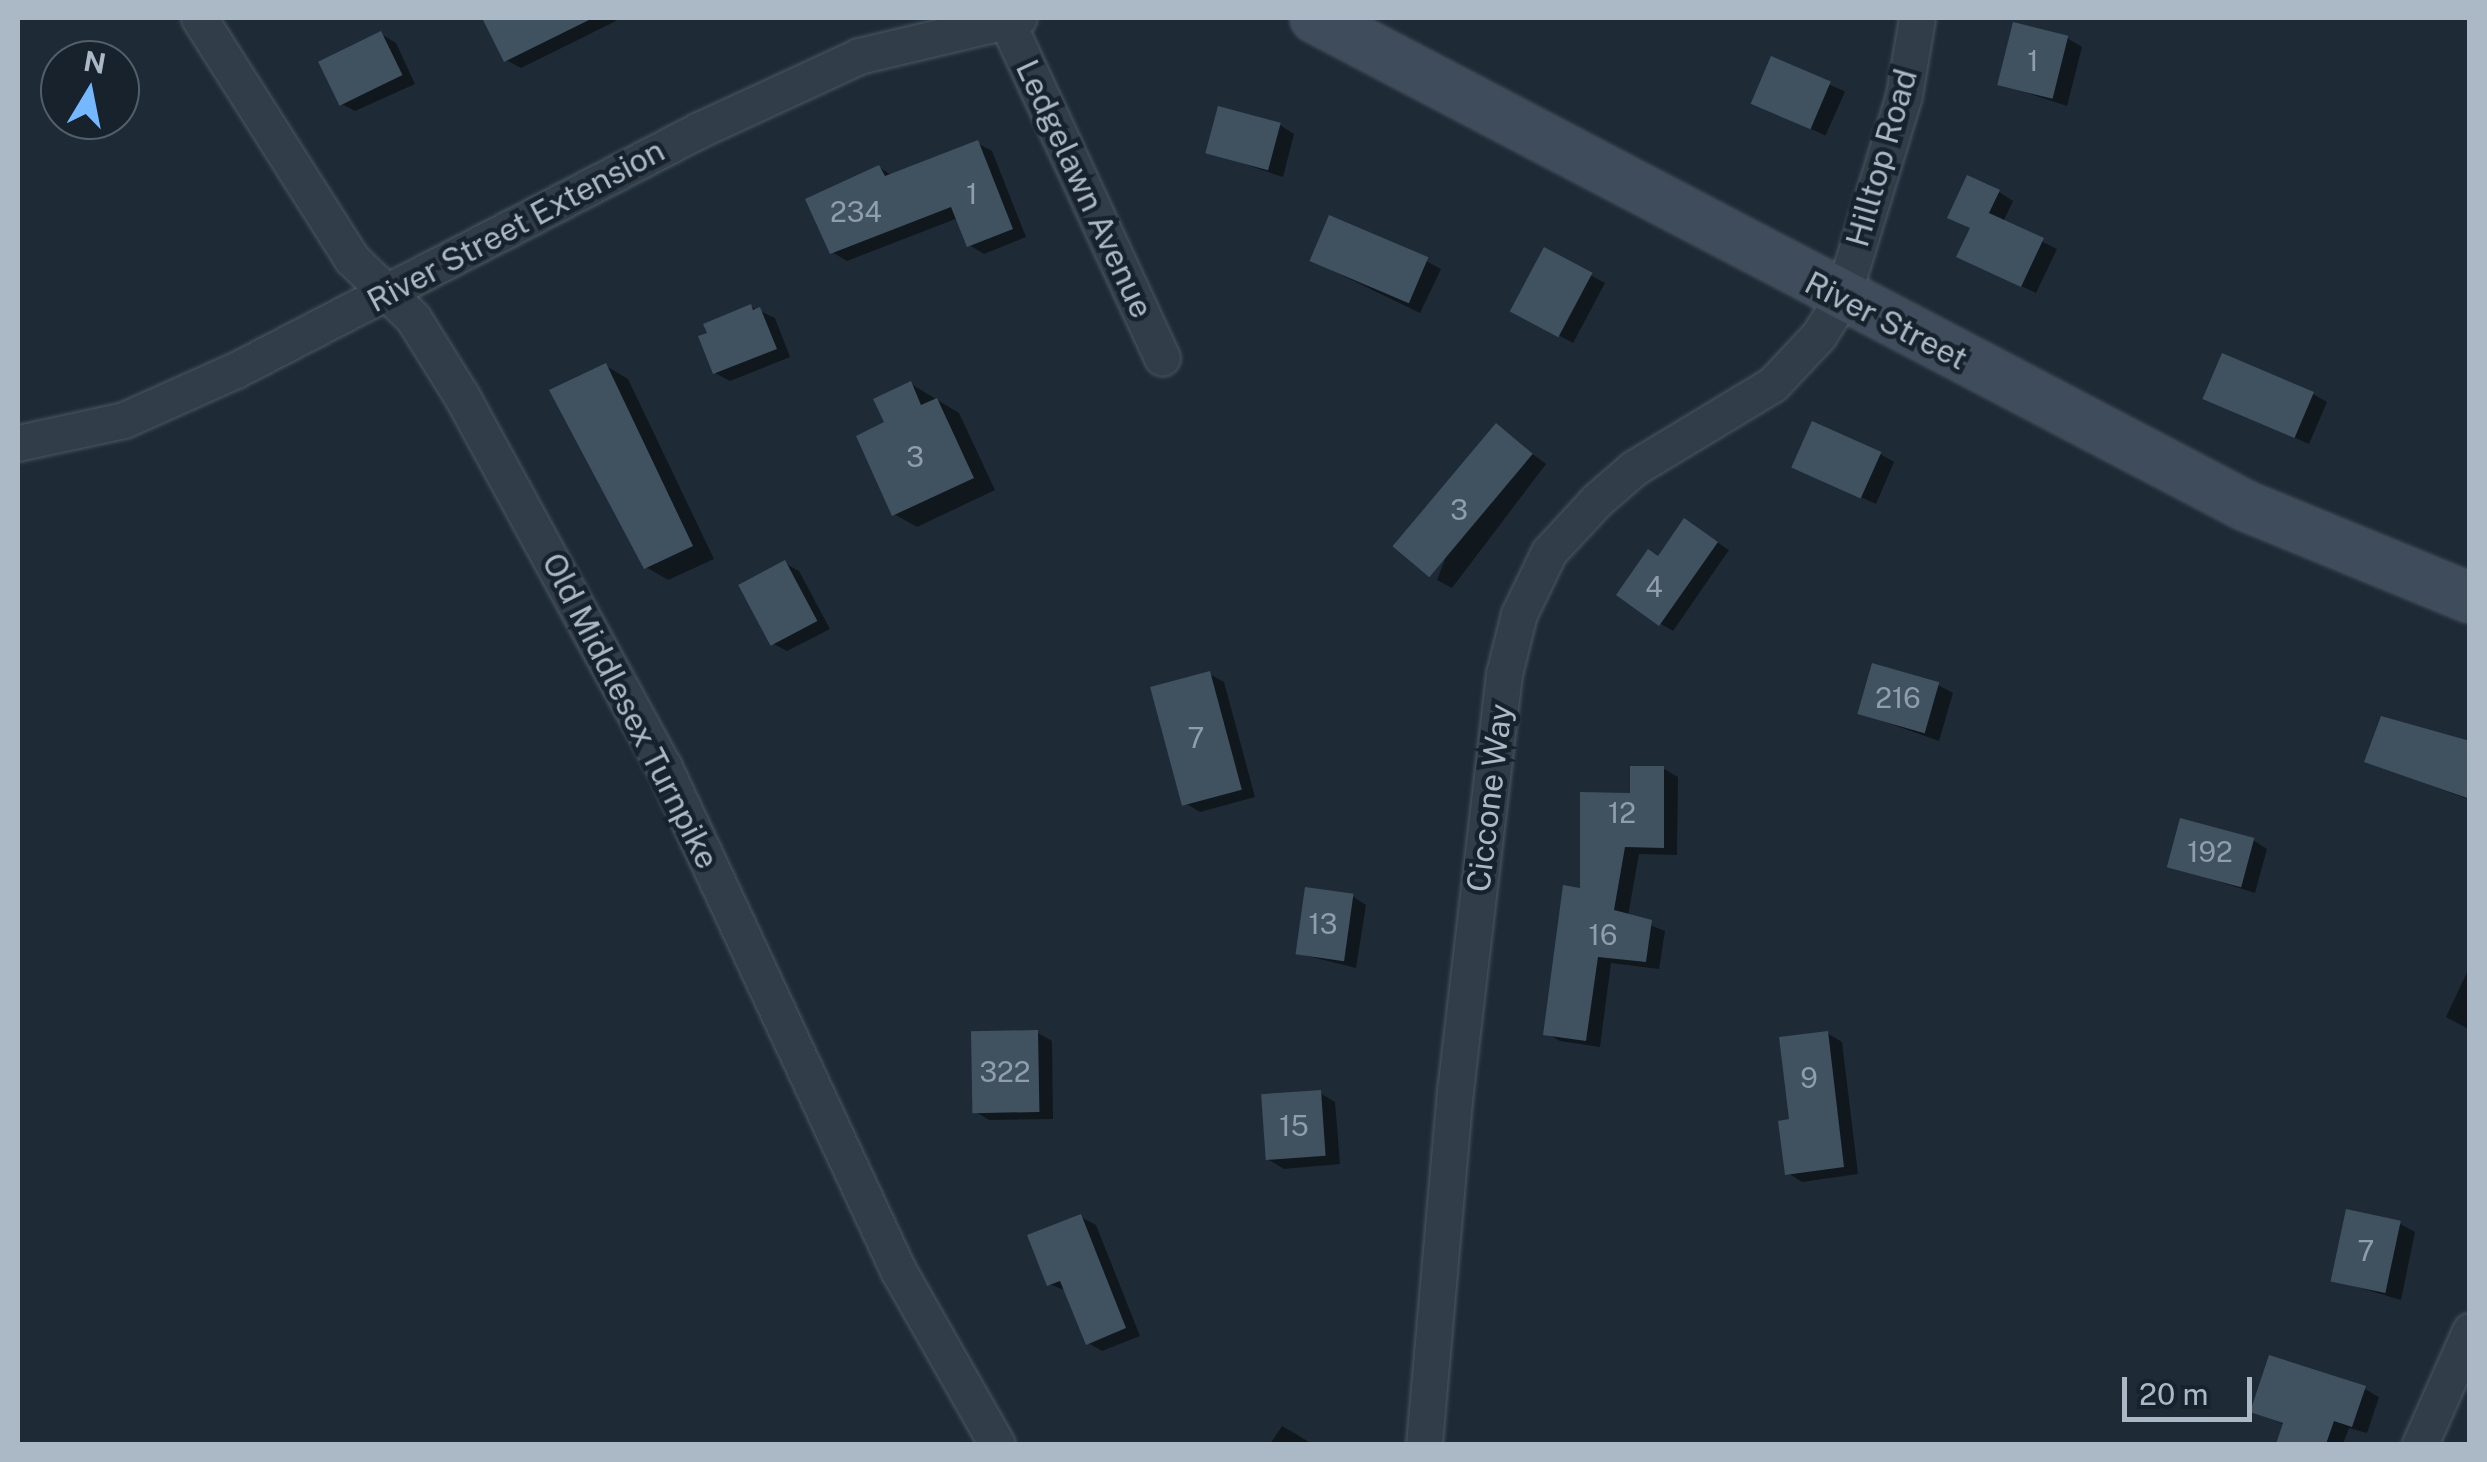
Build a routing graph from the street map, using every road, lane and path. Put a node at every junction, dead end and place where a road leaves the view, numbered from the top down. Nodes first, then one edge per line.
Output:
1 (199, 18) edge
2 (1315, 18) edge
3 (1917, 18) edge
4 (1012, 19) edge
5 (391, 293) junction
6 (1842, 298) junction
7 (1162, 358) dead end
8 (18, 443) edge
9 (2470, 598) edge
10 (2470, 1331) edge
11 (997, 1444) edge
12 (1424, 1444) edge
13 (2420, 1444) edge

1 - 5 street, Old Middlesex Turnpike
2 - 6 main road, River Street
3 - 6 street, Hilltop Road
4 - 5 street, River Street Extension
4 - 7 street, Ledgelawn Avenue
5 - 8 street, River Street Extension
5 - 11 street, Old Middlesex Turnpike
6 - 9 main road, River Street
6 - 12 street, Ciccone Way
10 - 13 street

